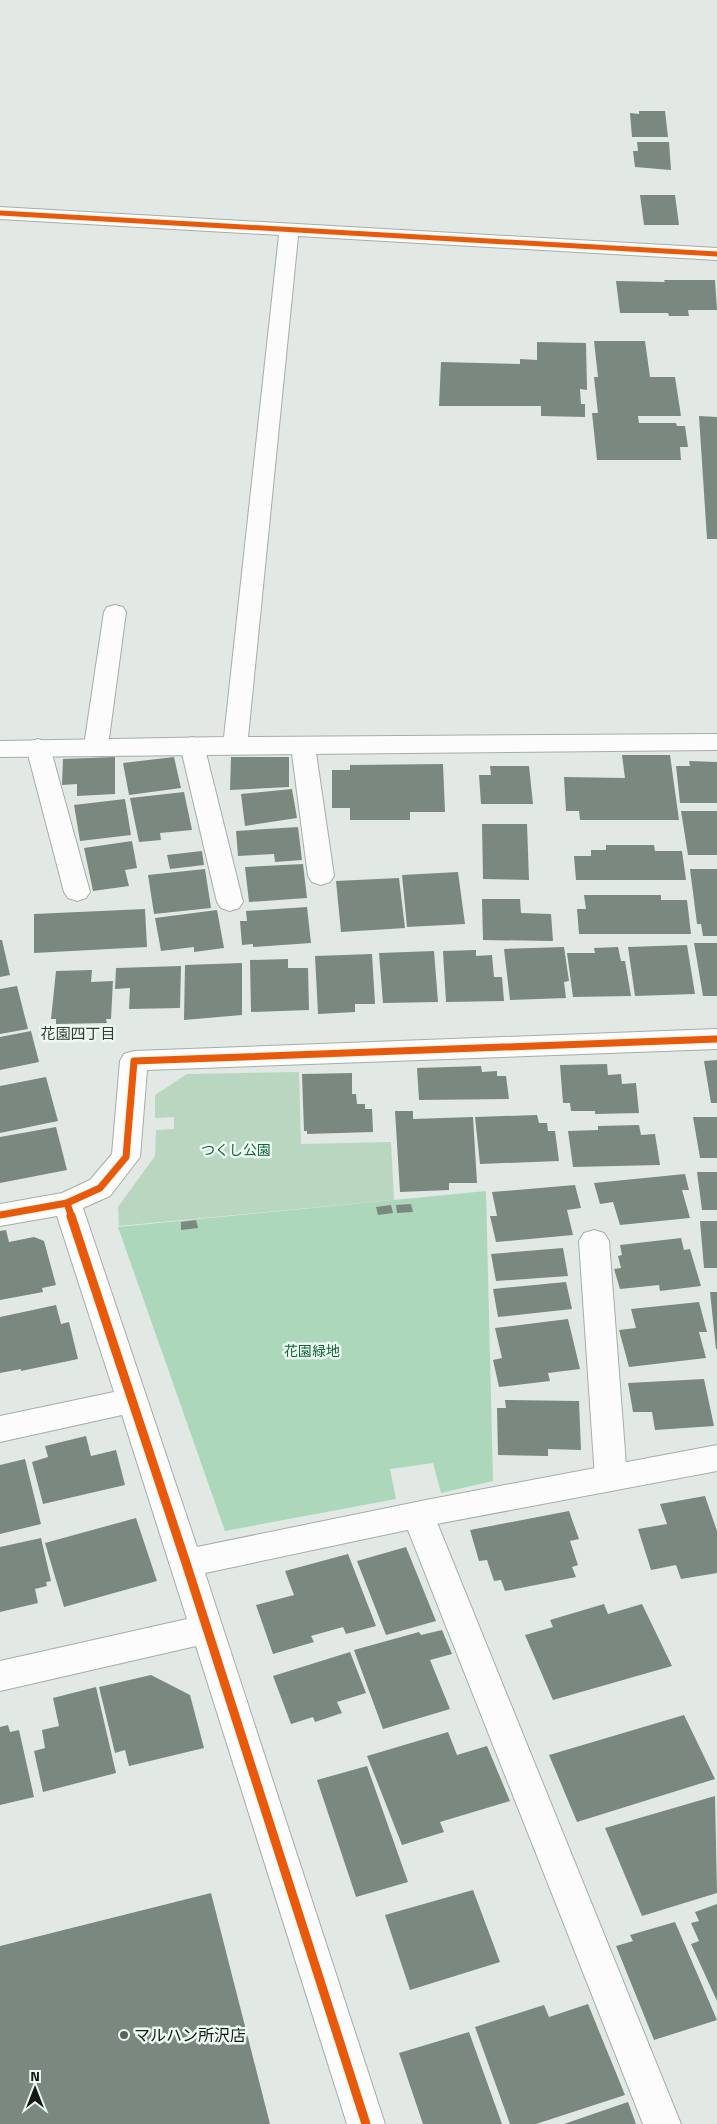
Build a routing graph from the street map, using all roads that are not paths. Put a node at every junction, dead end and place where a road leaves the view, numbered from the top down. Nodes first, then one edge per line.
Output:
1 (0, 213) edge
2 (289, 230) junction
3 (717, 254) edge
4 (115, 612) dead end
5 (717, 742) edge
6 (192, 745) junction
7 (235, 745) junction
8 (96, 746) junction
9 (303, 746) junction
10 (38, 747) junction
11 (0, 749) edge
12 (322, 876) dead end
13 (77, 892) dead end
14 (230, 902) dead end
15 (717, 1039) edge
16 (67, 1203) junction
17 (0, 1215) edge
18 (594, 1241) dead end
19 (130, 1401) junction
20 (0, 1429) edge
21 (717, 1458) edge
22 (611, 1478) junction
23 (418, 1515) junction
24 (186, 1563) junction
25 (207, 1629) junction
26 (0, 1676) edge
27 (366, 2124) edge
28 (662, 2124) edge

1 - 2 street
2 - 3 street
2 - 7 street
4 - 8 street
5 - 9 street
6 - 7 street
6 - 8 street
6 - 14 street
7 - 9 street
8 - 10 street
9 - 12 street
10 - 11 street
10 - 13 street
15 - 16 street
16 - 17 street
16 - 19 street
18 - 22 street
19 - 20 street
19 - 24 street
21 - 22 street
22 - 23 street
23 - 24 street
23 - 28 street
24 - 25 street
25 - 26 street
25 - 27 street

